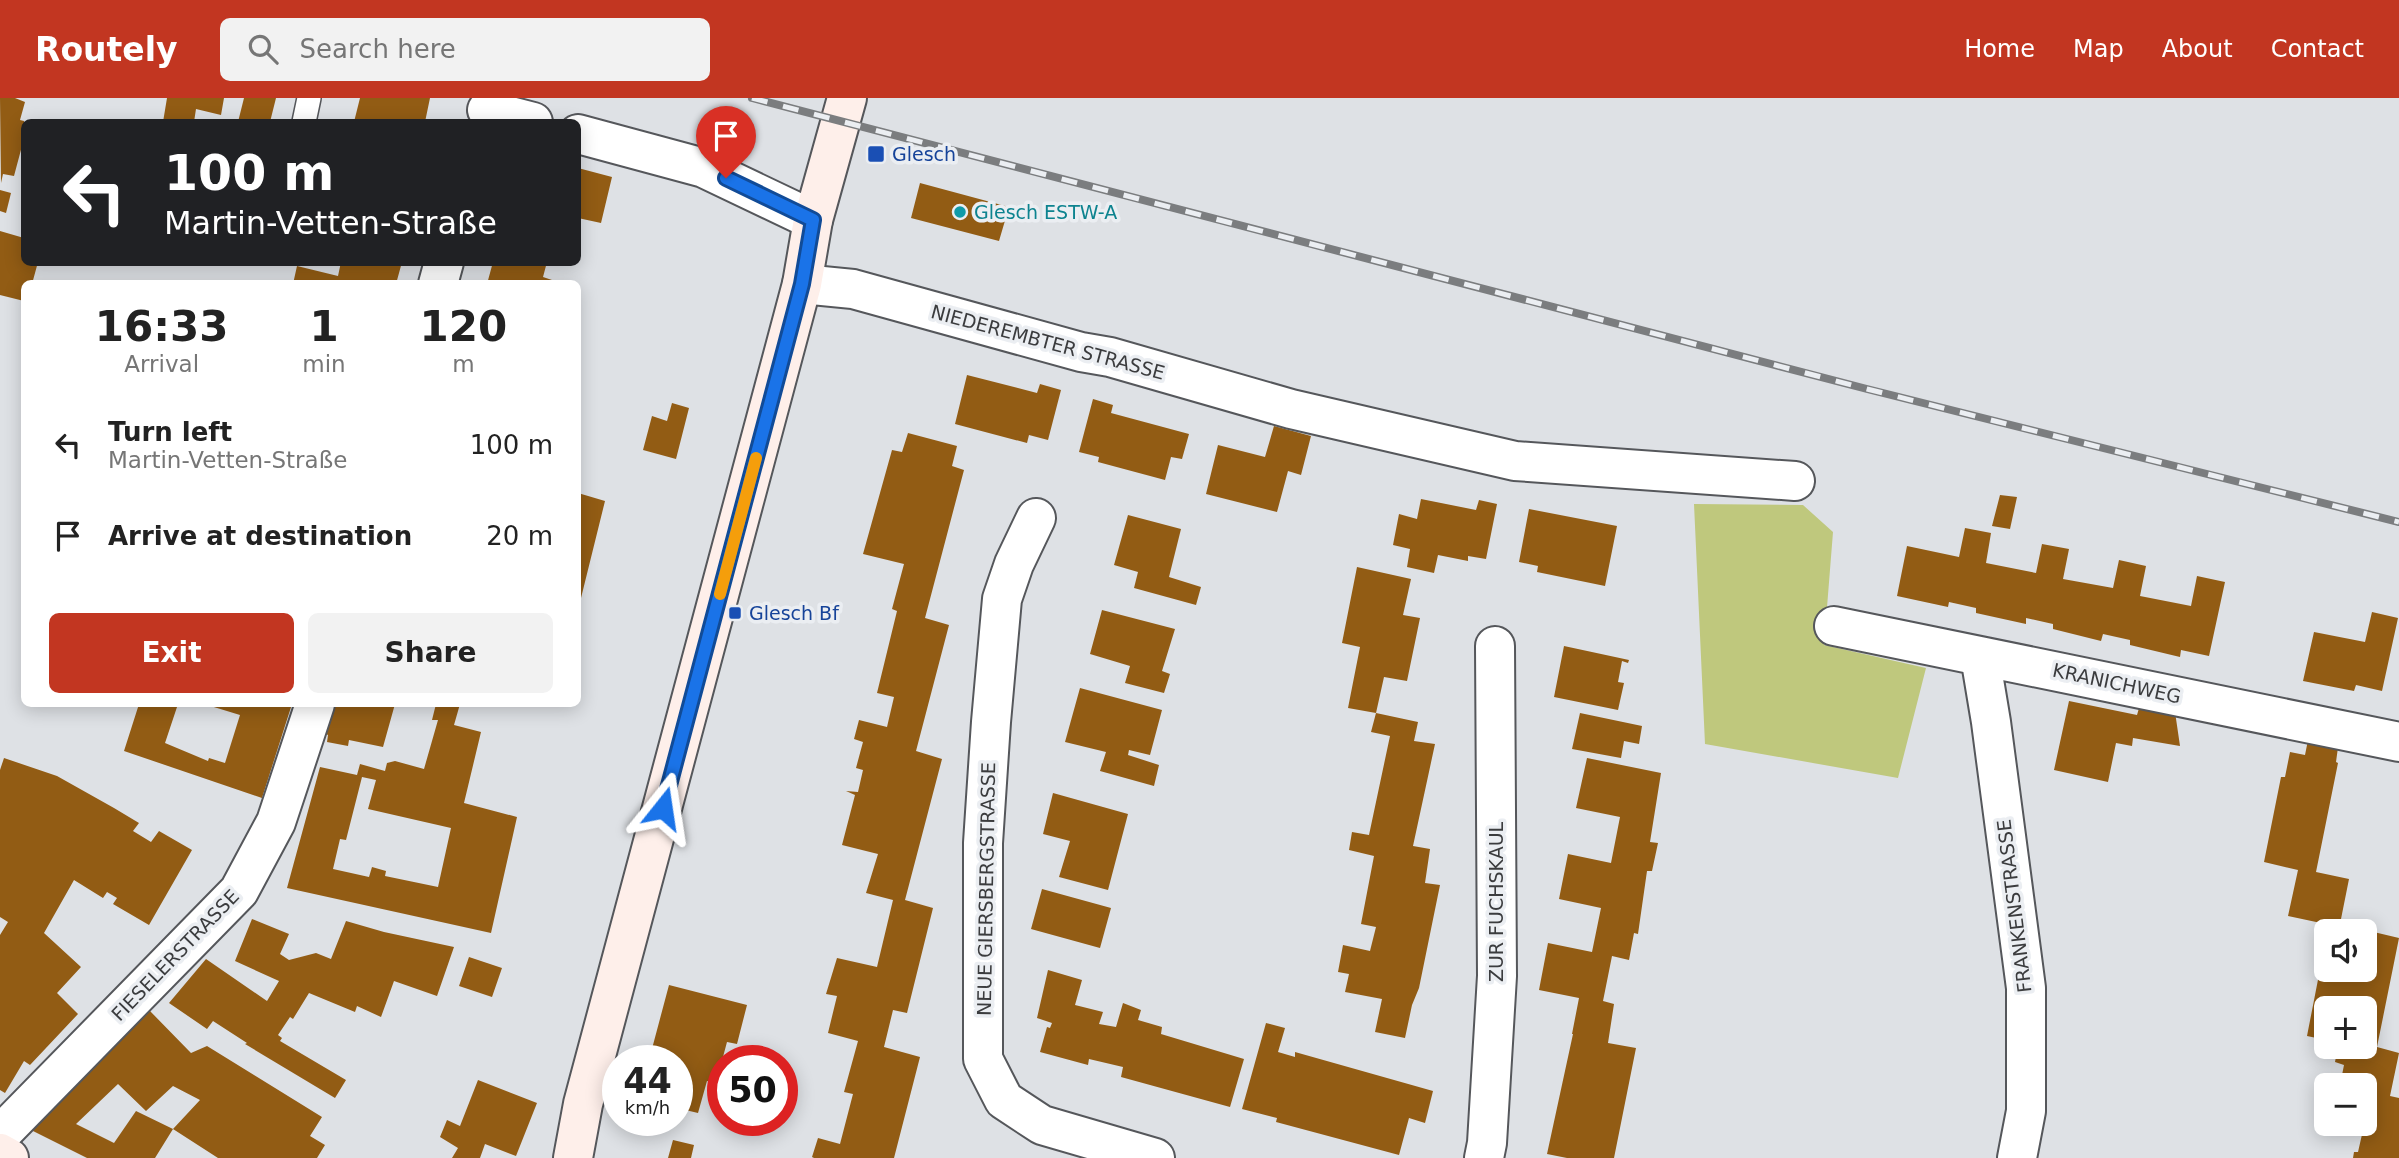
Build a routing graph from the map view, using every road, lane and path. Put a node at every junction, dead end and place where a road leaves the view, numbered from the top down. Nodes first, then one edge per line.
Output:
1 (309, 98) edge
2 (847, 98) edge
3 (486, 110) edge
4 (305, 119) edge
5 (521, 119) edge
6 (581, 135) edge
7 (813, 220) junction
8 (802, 284) junction
9 (1795, 481) dead end
10 (1036, 518) dead end
11 (1834, 626) dead end
12 (1494, 646) dead end
13 (1980, 656) junction
14 (314, 707) edge
15 (2399, 742) edge
16 (0, 1135) edge
17 (0, 1153) edge
18 (578, 1157) edge
19 (9, 1158) edge
20 (1155, 1158) edge
21 (1484, 1158) edge
22 (2017, 1158) edge

1 - 4 lane
2 - 7 main road
3 - 5 street
6 - 7 street
7 - 8 main road
8 - 9 street, NIEDEREMBTER STRASSE
8 - 18 main road
10 - 20 street, NEUE GIERSBERGSTRASSE
11 - 13 street, KRANICHWEG
12 - 21 street, ZUR FUCHSKAUL
13 - 15 street, KRANICHWEG
13 - 22 street, FRANKENSTRASSE
14 - 16 street, FIESELERSTRASSE
17 - 19 main road

